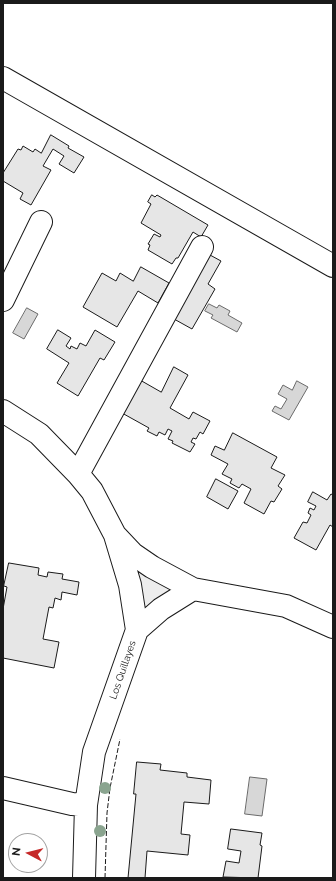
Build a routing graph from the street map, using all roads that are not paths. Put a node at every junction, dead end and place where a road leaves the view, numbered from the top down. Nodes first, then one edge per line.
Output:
1 (3, 78) edge
2 (42, 222) dead end
3 (202, 247) dead end
4 (333, 266) edge
5 (3, 300) edge
6 (3, 411) edge
7 (78, 474) junction
8 (115, 535) junction
9 (193, 589) junction
10 (333, 627) edge
11 (137, 630) junction
12 (3, 788) edge
13 (86, 805) junction
14 (84, 878) edge

1 - 4 street
2 - 5 street
3 - 7 street
6 - 7 street
7 - 8 street
8 - 9 street
8 - 11 street, Los Quillayes
9 - 10 street
9 - 11 street
11 - 13 street, Los Quillayes
12 - 13 street
13 - 14 street, Los Quillayes

